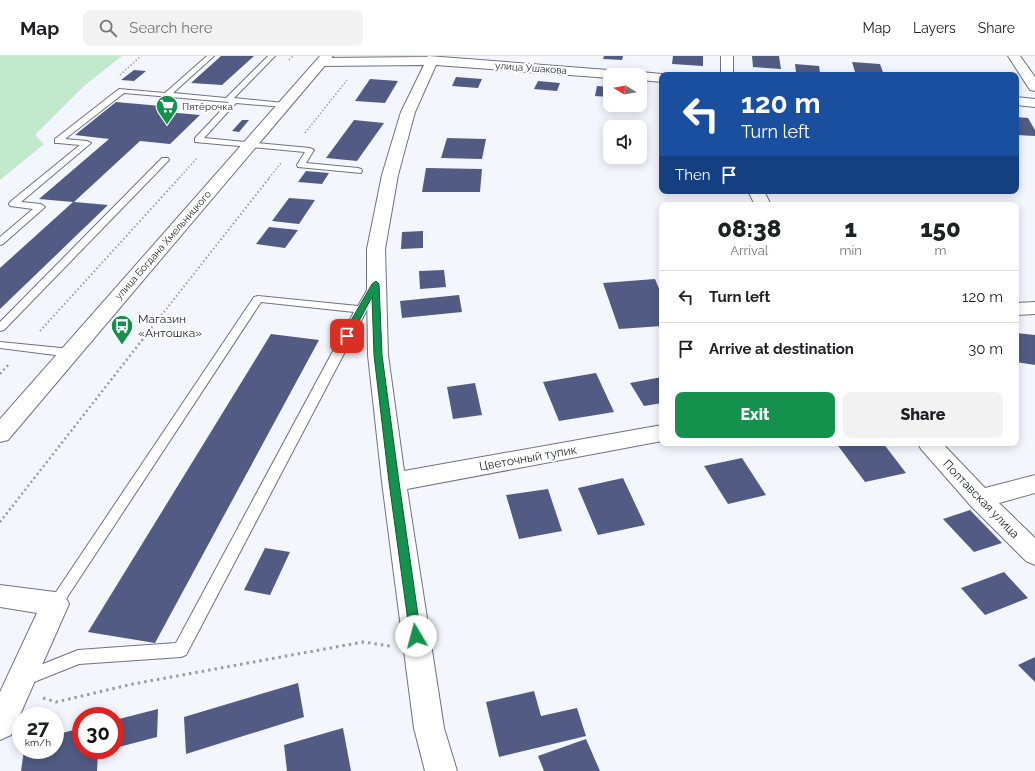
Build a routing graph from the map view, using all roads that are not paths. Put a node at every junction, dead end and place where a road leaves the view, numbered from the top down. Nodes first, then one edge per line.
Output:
1 (211, 56) edge
2 (272, 56) edge
3 (727, 56) edge
4 (1014, 56) edge
5 (432, 58) edge
6 (324, 59) edge
7 (727, 72) edge
8 (603, 73) edge
9 (647, 77) edge
10 (659, 78) edge
11 (1035, 87) edge
12 (166, 95) junction
13 (231, 101) junction
14 (1019, 102) edge
15 (1035, 103) edge
16 (284, 105) junction
17 (250, 144) junction
18 (165, 160) dead end
19 (358, 171) dead end
20 (0, 242) edge
21 (376, 284) junction
22 (1035, 308) edge
23 (361, 309) junction
24 (1019, 309) edge
25 (0, 328) edge
26 (0, 345) edge
27 (71, 352) junction
28 (0, 434) edge
29 (659, 434) edge
30 (931, 446) edge
31 (394, 482) junction
32 (1035, 484) edge
33 (980, 499) junction
34 (1035, 554) edge
35 (0, 596) edge
36 (55, 604) junction
37 (18, 685) junction
38 (0, 725) edge
39 (441, 771) edge

1 - 12 lane
2 - 13 lane
3 - 7 street
4 - 11 street
5 - 6 street, улица Ушакова
5 - 8 street, улица Ушакова
5 - 21 street
6 - 16 street, улица Богдана Хмельницкого
9 - 10 street
12 - 13 lane
12 - 20 lane
13 - 16 lane
13 - 17 lane
14 - 15 street
16 - 17 street, улица Богдана Хмельницкого
17 - 19 lane
17 - 27 street, улица Богдана Хмельницкого
18 - 25 lane
21 - 23 lane
21 - 31 street
22 - 24 street
23 - 36 lane
23 - 37 lane
26 - 27 lane
27 - 28 street, улица Богдана Хмельницкого
29 - 31 street, Цветочный тупик
30 - 33 street, Полтавская улица
31 - 39 street
32 - 33 street
33 - 34 street, Полтавская улица
35 - 36 street
36 - 37 street
37 - 38 street

